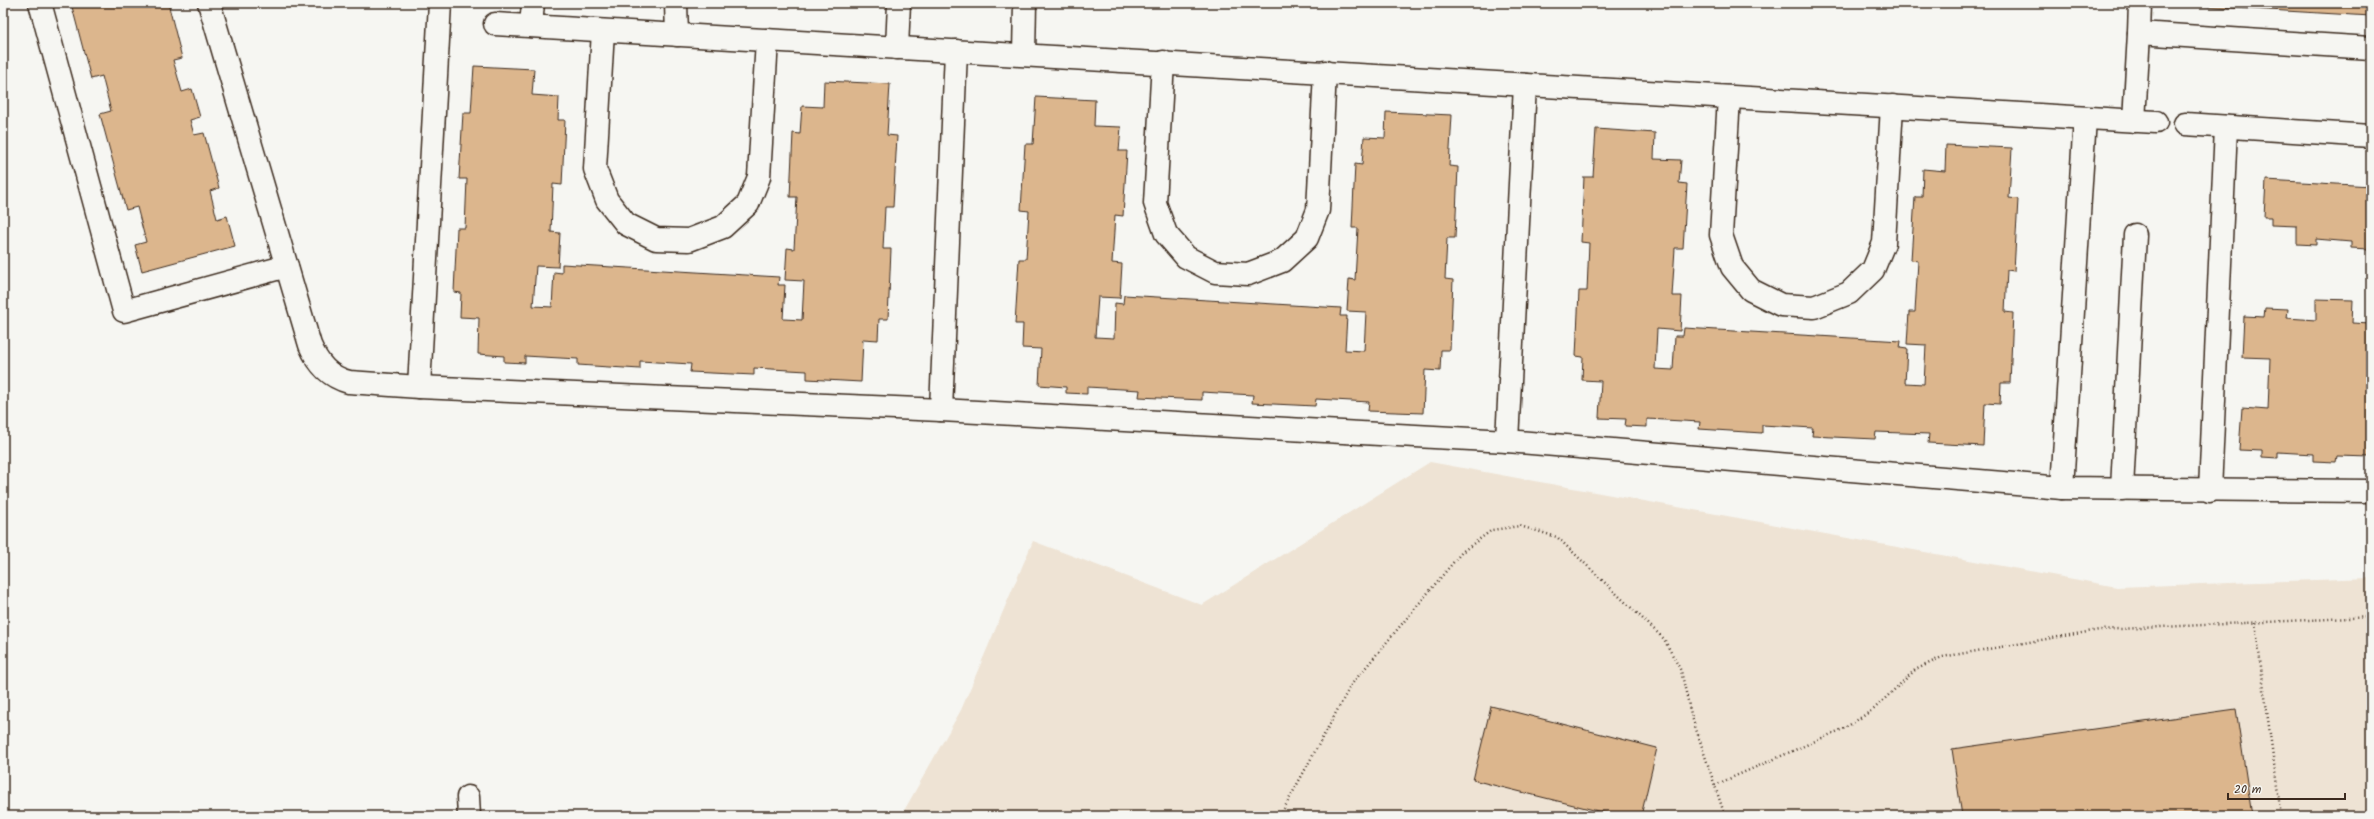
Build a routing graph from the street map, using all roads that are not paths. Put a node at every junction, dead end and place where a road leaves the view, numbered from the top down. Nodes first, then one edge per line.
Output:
1 (40, 3) edge
2 (209, 3) edge
3 (440, 3) edge
4 (533, 3) edge
5 (676, 3) edge
6 (899, 3) edge
7 (1025, 3) edge
8 (2140, 3) edge
9 (495, 24) dead end
10 (532, 26) junction
11 (603, 31) junction
12 (2139, 33) junction
13 (677, 35) junction
14 (767, 40) junction
15 (897, 48) junction
16 (2371, 48) edge
17 (956, 52) junction
18 (1024, 54) junction
19 (1163, 62) junction
20 (1325, 72) junction
21 (1525, 85) junction
22 (1729, 97) junction
23 (1892, 106) junction
24 (2085, 118) junction
25 (2134, 121) junction
26 (2156, 122) dead end
27 (2185, 124) dead end
28 (2226, 126) junction
29 (2371, 136) edge
30 (2135, 235) dead end
31 (286, 266) junction
32 (419, 387) junction
33 (941, 410) junction
34 (1507, 442) junction
35 (2062, 488) junction
36 (2122, 489) junction
37 (2210, 491) junction
38 (2371, 491) edge

1 - 31 lane
2 - 31 lane
3 - 32 lane
4 - 10 lane
5 - 13 lane
6 - 15 lane
7 - 18 lane
8 - 12 lane
9 - 10 lane
10 - 11 lane
11 - 13 lane
11 - 14 lane
12 - 16 lane
12 - 25 lane
13 - 14 lane
14 - 15 lane
15 - 17 lane
17 - 18 lane
17 - 33 lane
18 - 19 lane
19 - 20 lane
19 - 20 lane
20 - 21 lane
21 - 22 lane
21 - 34 lane
22 - 23 lane
22 - 23 lane
23 - 24 lane
24 - 25 lane
24 - 35 lane
25 - 26 lane
27 - 28 lane
28 - 29 lane
28 - 37 lane
30 - 36 lane
31 - 32 lane
32 - 33 lane
33 - 34 lane
34 - 35 lane
35 - 36 lane
36 - 37 lane
37 - 38 lane

